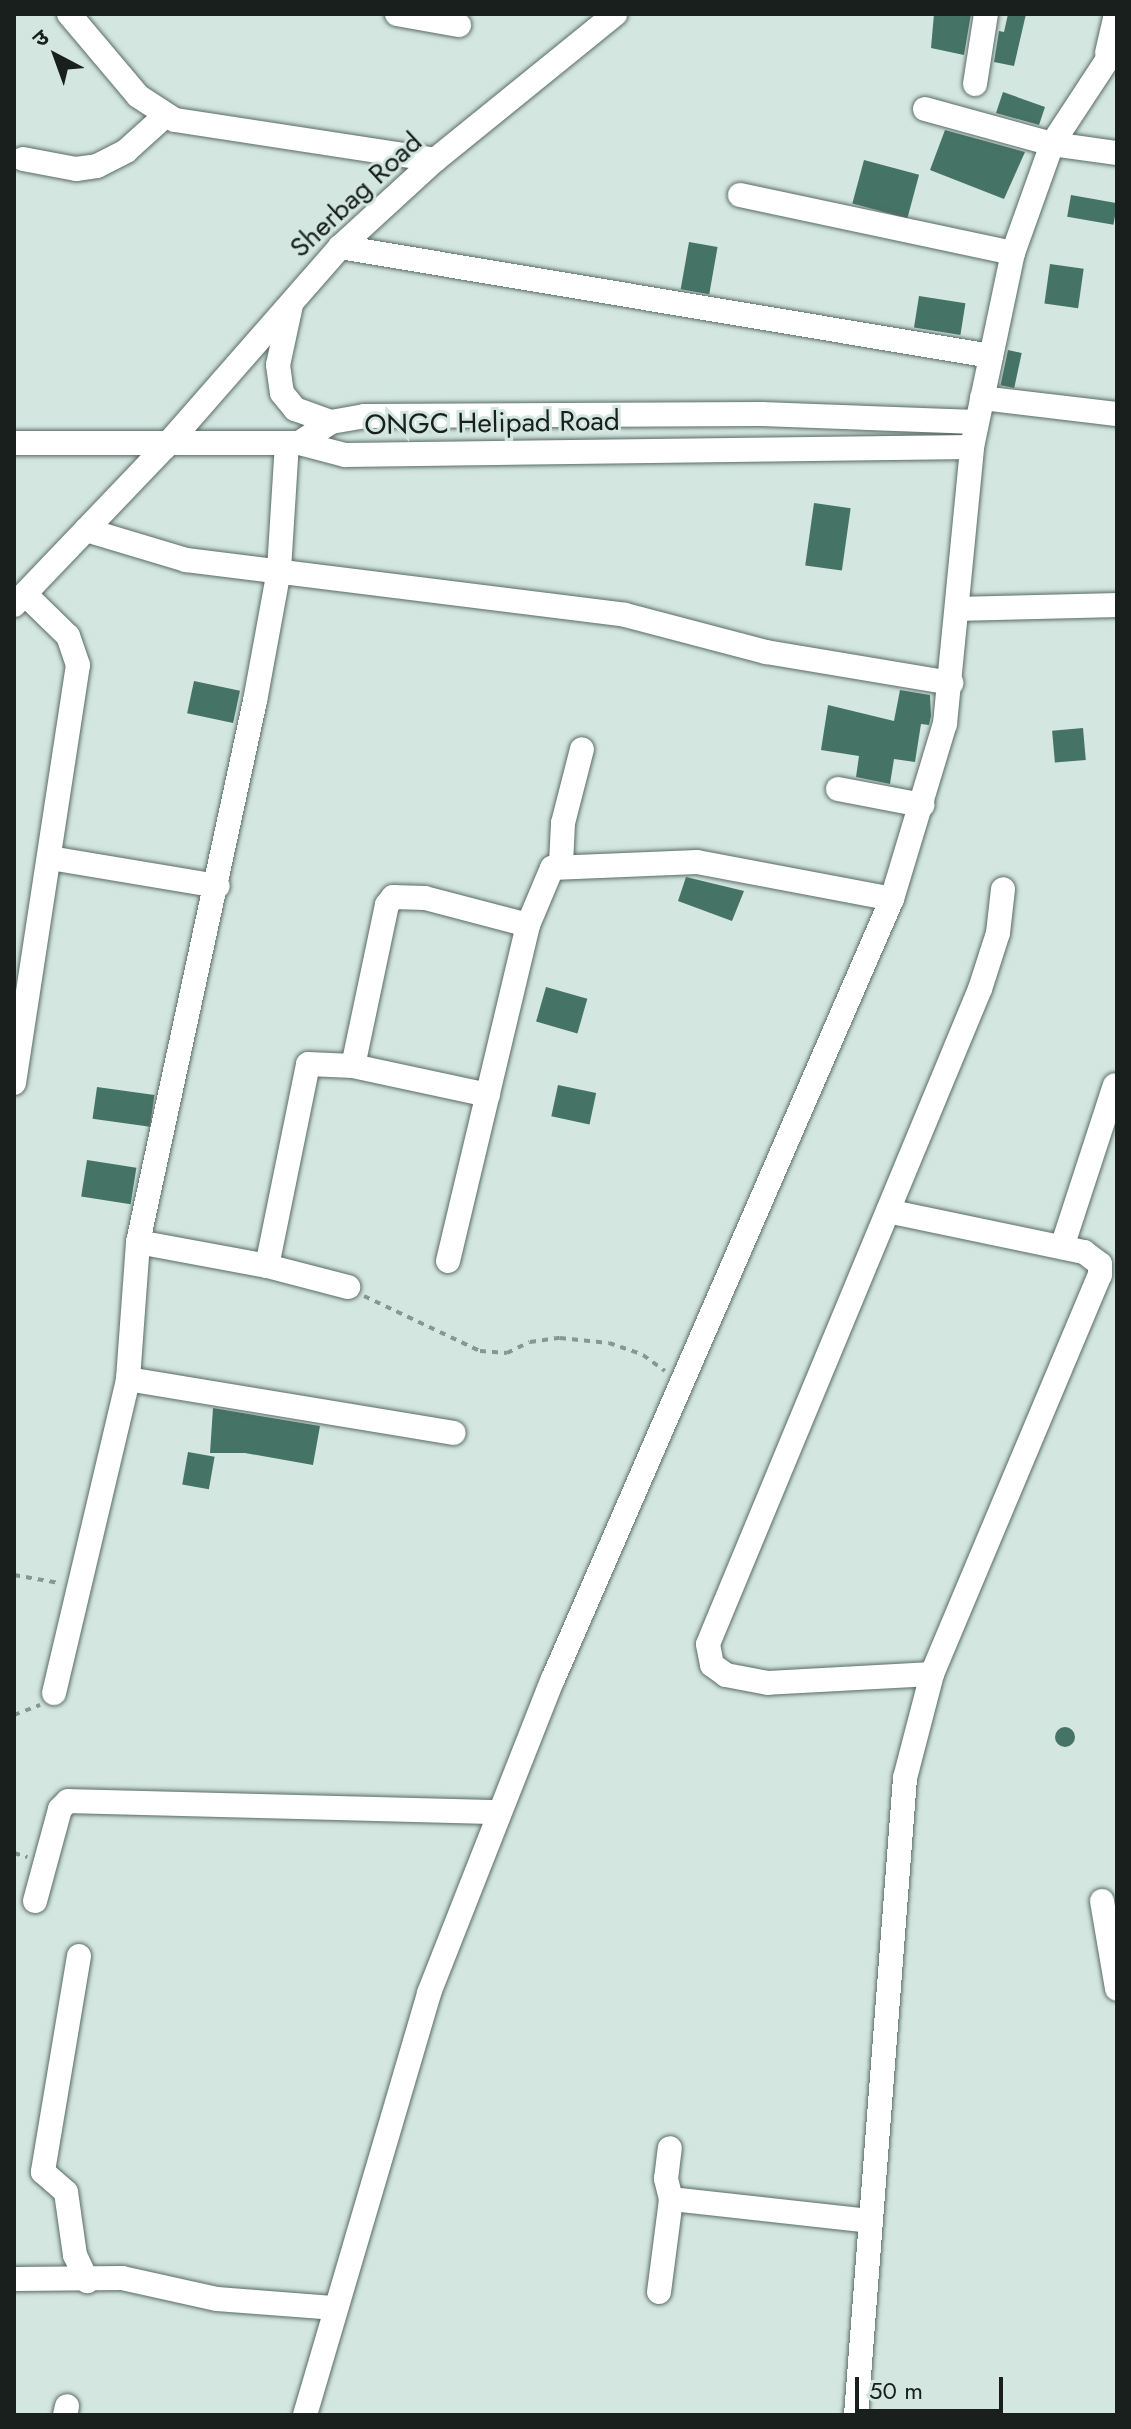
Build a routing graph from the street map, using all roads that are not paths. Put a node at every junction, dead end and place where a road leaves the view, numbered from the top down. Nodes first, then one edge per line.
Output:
1 (69, 14) edge
2 (397, 14) edge
3 (615, 14) edge
4 (986, 14) edge
5 (1116, 14) edge
6 (459, 25) dead end
7 (1112, 49) edge
8 (975, 84) dead end
9 (925, 109) dead end
10 (166, 115) junction
11 (1052, 144) junction
12 (1117, 153) edge
13 (23, 159) dead end
14 (435, 160) junction
15 (740, 195) dead end
16 (340, 247) junction
17 (1013, 253) junction
18 (293, 298) junction
19 (991, 356) junction
20 (980, 410) junction
21 (1117, 414) edge
22 (331, 422) junction
23 (14, 443) edge
24 (293, 443) junction
25 (165, 447) junction
26 (972, 447) junction
27 (86, 530) junction
28 (279, 570) junction
29 (17, 600) edge
30 (1117, 605) edge
31 (957, 609) junction
32 (951, 683) junction
33 (582, 749) dead end
34 (838, 789) dead end
35 (922, 805) junction
36 (50, 858) junction
37 (561, 864) junction
38 (218, 886) junction
39 (1003, 889) dead end
40 (892, 899) junction
41 (528, 925) junction
42 (353, 1066) junction
43 (14, 1083) edge
44 (1115, 1085) edge
45 (488, 1095) junction
46 (888, 1211) junction
47 (138, 1242) junction
48 (1062, 1247) junction
49 (448, 1261) dead end
50 (267, 1266) junction
51 (348, 1287) road end
52 (128, 1379) junction
53 (454, 1433) dead end
54 (932, 1674) junction
55 (54, 1693) dead end
56 (499, 1812) junction
57 (35, 1901) dead end
58 (1102, 1901) dead end
59 (79, 1956) dead end
60 (1117, 1989) edge
61 (670, 2148) dead end
62 (671, 2199) junction
63 (871, 2221) junction
64 (14, 2279) edge
65 (87, 2281) junction
66 (659, 2292) dead end
67 (333, 2308) junction
68 (305, 2415) edge
69 (856, 2415) edge

1 - 10 street
2 - 6 street
3 - 14 street, Sherbag Road
4 - 8 street
5 - 7 street
7 - 11 street
9 - 11 street
10 - 13 street
10 - 14 street
11 - 12 street
11 - 17 street
14 - 16 street, Sherbag Road
15 - 17 street
16 - 18 street, Sherbag Road
16 - 19 street
17 - 19 street
18 - 22 street
18 - 25 street, Sherbag Road
19 - 20 street
20 - 21 street
20 - 22 street
20 - 26 street
22 - 24 street
23 - 25 street, ONGC Helipad Road
24 - 25 street, ONGC Helipad Road
24 - 26 street, ONGC Helipad Road
24 - 28 street
25 - 27 street, Sherbag Road
26 - 31 street
27 - 28 street
27 - 29 street, Sherbag Road
28 - 32 street
28 - 38 street
29 - 36 street
30 - 31 street
31 - 32 street
32 - 35 street
33 - 37 street
34 - 35 street
35 - 40 street
36 - 38 street
36 - 43 street
37 - 40 street
37 - 41 street
38 - 47 street
39 - 46 street
40 - 56 street
41 - 42 street
41 - 45 street
42 - 45 street
42 - 50 street
44 - 48 street
45 - 49 street
46 - 48 street
46 - 54 street
47 - 50 street
47 - 52 street
48 - 54 street
50 - 51 street
52 - 53 street
52 - 55 street
54 - 63 street
56 - 57 street
56 - 67 street
58 - 60 street
59 - 65 street
61 - 62 street
62 - 63 street
62 - 66 street
63 - 69 street
64 - 65 street
65 - 67 street
67 - 68 street

